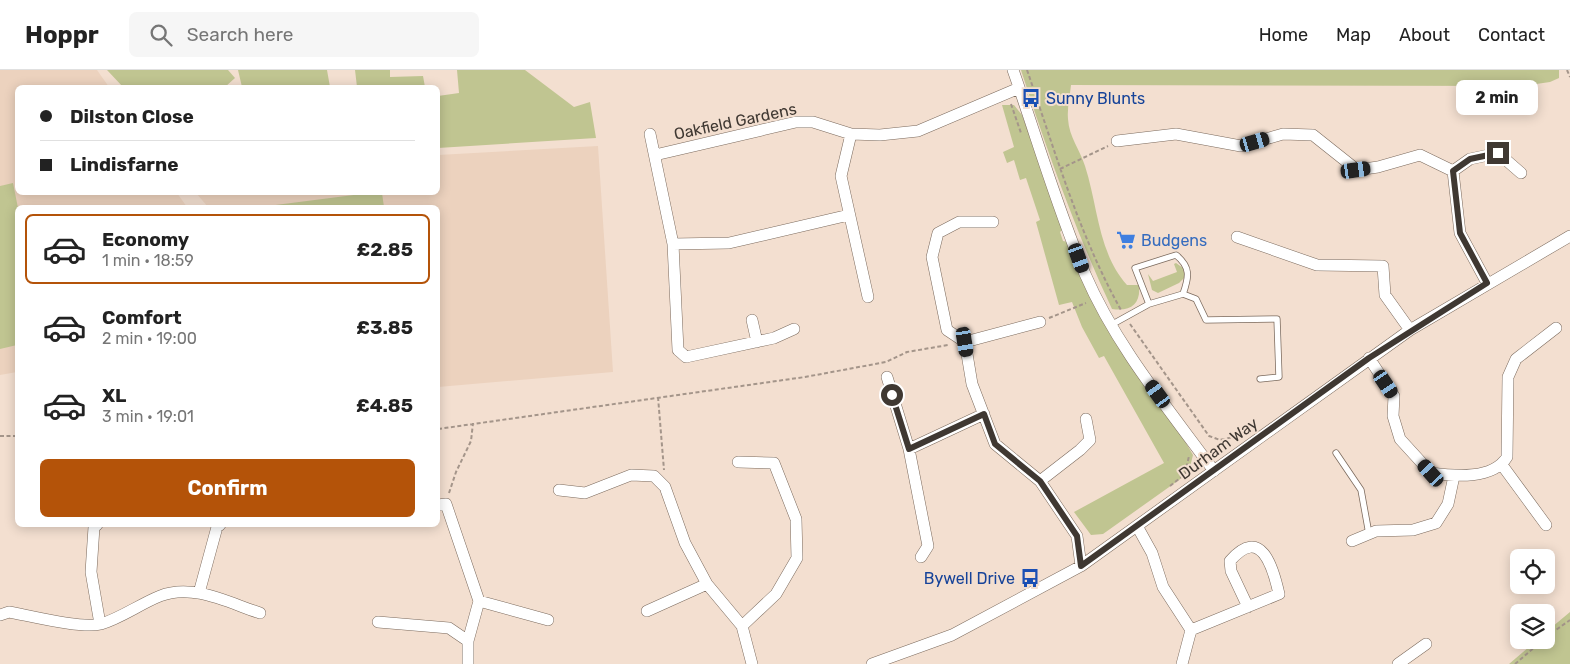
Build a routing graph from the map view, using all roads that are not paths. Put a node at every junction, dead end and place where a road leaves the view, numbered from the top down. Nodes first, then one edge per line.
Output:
1 (1013, 70) edge
2 (1019, 88) junction
3 (650, 134) dead end
4 (850, 134) junction
5 (1117, 141) road end
6 (655, 156) junction
7 (1453, 171) junction
8 (1521, 173) dead end
9 (849, 215) junction
10 (993, 222) dead end
11 (1570, 236) edge
12 (1237, 238) dead end
13 (674, 244) junction
14 (1487, 283) junction
15 (1183, 294) junction
16 (868, 297) dead end
17 (1149, 304) junction
18 (752, 320) dead end
19 (1040, 322) road end
20 (1111, 325) junction
21 (1556, 328) dead end
22 (794, 329) dead end
23 (1410, 330) junction
24 (757, 342) junction
25 (965, 342) junction
26 (1369, 358) junction
27 (887, 377) dead end
28 (1260, 378) dead end
29 (984, 414) junction
30 (1086, 419) dead end
31 (909, 449) junction
32 (1336, 453) dead end
33 (738, 462) dead end
34 (1502, 465) junction
35 (1214, 471) junction
36 (1454, 476) junction
37 (1040, 481) junction
38 (559, 490) dead end
39 (442, 504) edge
40 (1546, 525) dead end
41 (1137, 526) junction
42 (94, 527) edge
43 (217, 527) edge
44 (1369, 534) junction
45 (1352, 541) dead end
46 (921, 557) dead end
47 (1081, 566) junction
48 (706, 584) junction
49 (199, 593) junction
50 (479, 601) junction
51 (1248, 607) junction
52 (647, 611) dead end
53 (3, 612) edge
54 (260, 613) dead end
55 (548, 620) dead end
56 (378, 622) dead end
57 (100, 624) junction
58 (742, 626) junction
59 (1192, 630) junction
60 (468, 641) junction
61 (1426, 644) dead end
62 (468, 664) edge
63 (752, 664) edge
64 (872, 664) edge
65 (1182, 664) edge
66 (1398, 664) edge

1 - 2 street
2 - 4 street, Oakfield Gardens
2 - 20 street
3 - 6 street, Oakfield Gardens
4 - 6 street, Oakfield Gardens
4 - 9 street
5 - 7 street
6 - 13 street, Oakfield Gardens
7 - 8 street
7 - 14 street
9 - 13 street
9 - 16 street
10 - 25 street
11 - 14 street, Durham Way
12 - 23 street
13 - 24 street, Oakfield Gardens
14 - 23 street, Durham Way
15 - 17 lane
15 - 17 lane
15 - 28 lane
17 - 20 lane
18 - 24 street
19 - 25 street
20 - 35 street
21 - 34 street
22 - 24 street, Oakfield Gardens
23 - 26 street, Durham Way
25 - 29 street
26 - 35 street, Durham Way
26 - 36 street
27 - 31 street
29 - 31 street
29 - 37 street
30 - 37 street
31 - 46 street
32 - 44 lane
33 - 58 street
34 - 36 street
34 - 40 street
35 - 41 street, Durham Way
36 - 44 street
37 - 47 street
38 - 48 street
39 - 50 street
41 - 47 street, Durham Way
41 - 59 street
42 - 57 street
43 - 49 street
44 - 45 street
47 - 64 street, Durham Way
48 - 52 street
48 - 58 street
49 - 54 street
49 - 57 street
50 - 55 street
50 - 60 street
51 - 51 street
51 - 59 street
53 - 57 street
56 - 60 street
58 - 63 street
59 - 65 street
60 - 62 street
61 - 66 street

